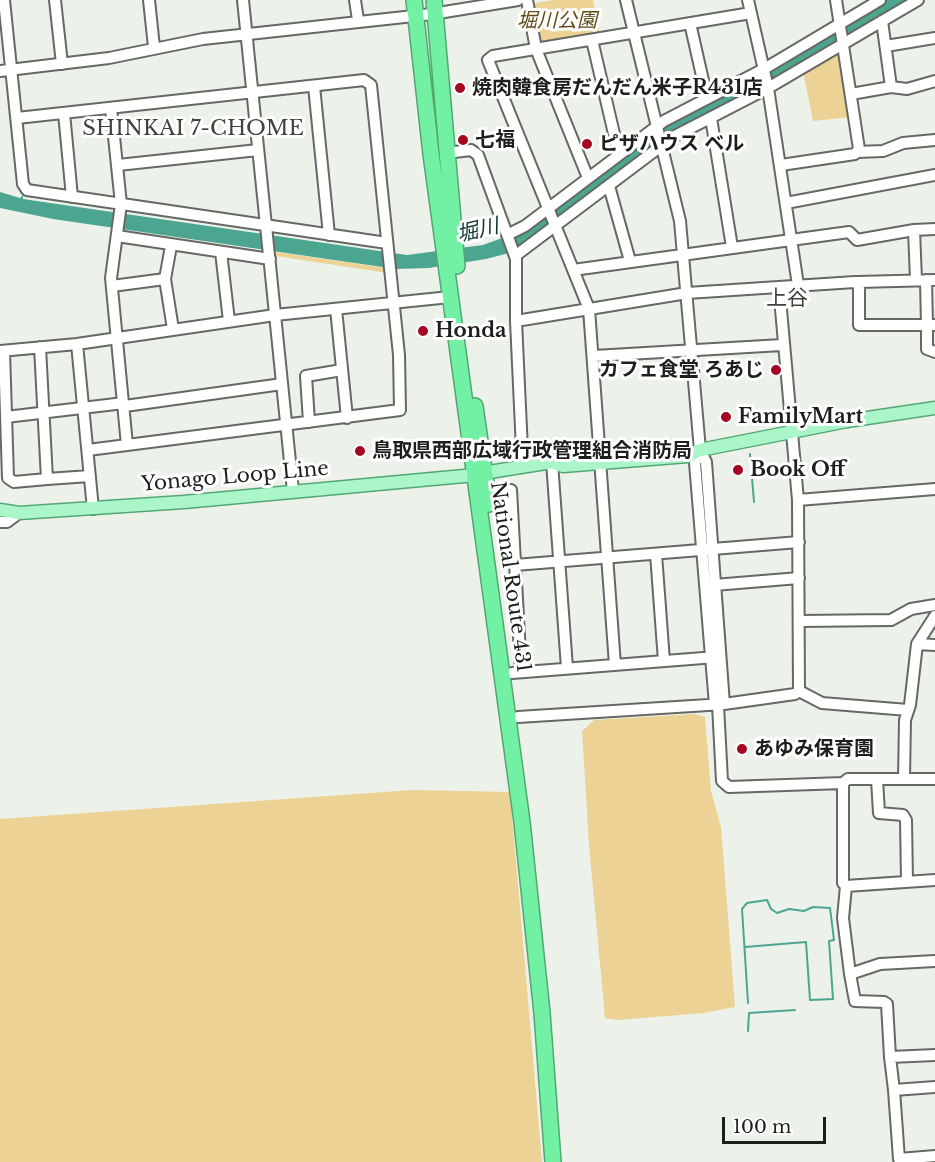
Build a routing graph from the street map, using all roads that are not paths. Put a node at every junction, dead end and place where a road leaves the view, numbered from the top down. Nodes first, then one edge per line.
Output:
1 (4, 0) edge
2 (56, 0) edge
3 (149, 0) edge
4 (243, 0) edge
5 (356, 0) edge
6 (414, 0) edge
7 (518, 0) edge
8 (527, 0) edge
9 (626, 0) edge
10 (748, 0) edge
11 (836, 0) edge
12 (880, 0) edge
13 (918, 0) edge
14 (483, 3) edge
15 (434, 9) edge
16 (751, 13) junction
17 (417, 16) junction
18 (358, 20) junction
19 (882, 21) junction
20 (690, 23) junction
21 (840, 27) junction
22 (634, 33) junction
23 (247, 34) junction
24 (935, 38) edge
25 (592, 40) junction
26 (843, 44) junction
27 (886, 46) junction
28 (154, 47) junction
29 (536, 49) junction
30 (62, 64) junction
31 (764, 69) junction
32 (6, 71) edge
33 (935, 81) edge
34 (314, 86) junction
35 (891, 87) junction
36 (768, 88) junction
37 (252, 92) junction
38 (850, 94) junction
39 (707, 98) junction
40 (111, 108) junction
41 (64, 113) junction
42 (17, 118) junction
43 (711, 118) junction
44 (658, 125) junction
45 (935, 140) edge
46 (662, 146) junction
47 (258, 150) junction
48 (858, 152) junction
49 (446, 153) junction
50 (619, 155) junction
51 (118, 165) junction
52 (781, 165) junction
53 (935, 175) edge
54 (588, 178) junction
55 (609, 186) junction
56 (72, 196) junction
57 (786, 203) junction
58 (120, 208) junction
59 (547, 209) junction
60 (555, 227) junction
61 (267, 230) junction
62 (914, 230) junction
63 (935, 230) edge
64 (117, 233) junction
65 (328, 235) junction
66 (509, 235) junction
67 (792, 240) junction
68 (449, 244) junction
69 (171, 246) junction
70 (388, 246) junction
71 (732, 247) junction
72 (221, 252) junction
73 (683, 253) junction
74 (514, 254) junction
75 (270, 257) junction
76 (630, 261) junction
77 (452, 270) junction
78 (573, 270) junction
79 (165, 279) junction
80 (926, 280) edge
81 (858, 282) junction
82 (798, 285) junction
83 (112, 286) junction
84 (779, 287) junction
85 (687, 292) junction
86 (450, 297) junction
87 (394, 304) junction
88 (336, 309) junction
89 (589, 309) junction
90 (275, 315) junction
91 (229, 321) junction
92 (516, 321) junction
93 (931, 325) edge
94 (172, 329) junction
95 (119, 338) junction
96 (77, 344) junction
97 (782, 345) junction
98 (40, 347) junction
99 (692, 350) junction
100 (2, 351) edge
101 (935, 352) edge
102 (594, 356) junction
103 (342, 370) junction
104 (282, 384) junction
105 (124, 404) junction
106 (935, 408) edge
107 (84, 410) junction
108 (45, 414) junction
109 (6, 417) junction
110 (347, 418) junction
111 (309, 422) junction
112 (287, 425) junction
113 (792, 433) junction
114 (128, 445) junction
115 (88, 450) junction
116 (522, 450) dead end
117 (700, 450) junction
118 (601, 459) junction
119 (552, 462) junction
120 (480, 473) junction
121 (90, 476) junction
122 (47, 479) junction
123 (935, 489) edge
124 (511, 490) dead end
125 (293, 491) junction
126 (798, 500) junction
127 (93, 509) junction
128 (0, 510) edge
129 (20, 513) junction
130 (0, 522) edge
131 (799, 542) junction
132 (707, 550) junction
133 (656, 554) junction
134 (608, 559) junction
135 (561, 562) junction
136 (515, 565) junction
137 (799, 578) junction
138 (714, 585) junction
139 (935, 605) edge
140 (935, 616) edge
141 (800, 621) junction
142 (917, 644) junction
143 (935, 645) edge
144 (715, 658) junction
145 (664, 661) junction
146 (615, 665) junction
147 (567, 668) junction
148 (516, 672) junction
149 (799, 691) junction
150 (719, 705) junction
151 (908, 710) junction
152 (518, 717) junction
153 (877, 779) junction
154 (904, 779) junction
155 (935, 779) edge
156 (843, 783) junction
157 (935, 880) edge
158 (907, 881) junction
159 (846, 886) junction
160 (935, 961) edge
161 (850, 974) junction
162 (935, 1054) edge
163 (891, 1057) junction
164 (935, 1087) edge
165 (894, 1090) junction
166 (935, 1156) edge
167 (899, 1160) edge
168 (553, 1162) edge
169 (561, 1162) edge

1 - 32 street
2 - 30 street
3 - 28 street
4 - 23 street
5 - 18 street
6 - 17 highway, National Route 431
7 - 14 street
8 - 29 street
9 - 22 street
10 - 16 street
11 - 21 street
12 - 21 street
13 - 19 street
14 - 15 street
15 - 17 street
15 - 49 highway, National Route 431
16 - 20 street
16 - 31 street
17 - 18 street
17 - 68 highway, National Route 431
18 - 23 street
19 - 26 street
19 - 27 street
20 - 22 street
20 - 39 street
21 - 26 street
21 - 31 street
22 - 25 street
22 - 44 street
23 - 28 street
23 - 37 street
24 - 27 street
25 - 29 street
25 - 50 street
26 - 36 street
26 - 38 street
27 - 35 street
28 - 30 street
29 - 54 street
29 - 59 street
30 - 32 street
31 - 36 street
31 - 39 street
32 - 42 street
33 - 35 street
34 - 37 street
34 - 65 street
34 - 70 street
35 - 38 street
36 - 43 street
36 - 52 street
37 - 40 street
37 - 47 street
38 - 48 street
39 - 44 street
40 - 41 street
40 - 51 street
41 - 42 street
41 - 56 street
42 - 56 street
43 - 46 street
43 - 71 street
44 - 46 street
44 - 50 street
45 - 48 street
46 - 55 street
46 - 73 street
47 - 51 street
47 - 61 street
48 - 52 street
49 - 66 street
49 - 68 highway, National Route 431
50 - 54 street
51 - 58 street
52 - 57 street
53 - 57 street
54 - 59 street
55 - 60 street
55 - 76 street
56 - 58 street
57 - 67 street
58 - 61 street
58 - 64 street
59 - 60 street
59 - 66 street
60 - 74 street
60 - 78 street
61 - 65 street
61 - 75 street
62 - 63 street
62 - 67 street
62 - 80 street
64 - 69 street
64 - 83 street
65 - 70 street
66 - 74 street
67 - 71 street
67 - 82 street
68 - 77 highway, National Route 431
69 - 72 street
69 - 79 street
70 - 87 street
71 - 73 street
72 - 75 street
72 - 91 street
73 - 76 street
73 - 85 street
74 - 92 street
75 - 90 street
76 - 78 street
77 - 86 highway, National Route 431
77 - 120 highway, National Route 431
78 - 89 street
79 - 83 street
79 - 94 street
80 - 81 street
80 - 93 street
81 - 82 street
81 - 93 street
82 - 84 street
83 - 95 street
84 - 85 street
84 - 97 street
85 - 89 street
85 - 99 street
86 - 87 street
86 - 120 highway, National Route 431
87 - 88 street
87 - 110 street
88 - 90 street
88 - 103 street
89 - 92 street
89 - 102 street
90 - 91 street
90 - 104 street
91 - 94 street
92 - 116 street
93 - 101 street
94 - 95 street
95 - 96 street
95 - 105 street
96 - 98 street
96 - 107 street
97 - 99 street
97 - 113 street
98 - 100 street
98 - 108 street
99 - 102 street
99 - 117 street
100 - 109 street
102 - 118 street
103 - 110 street
103 - 111 street
104 - 105 street
104 - 112 street
105 - 107 street
105 - 114 street
106 - 113 main road, Yonago Loop Line
107 - 108 street
107 - 115 street
108 - 109 street
108 - 122 street
109 - 122 street
110 - 111 street
111 - 112 street
112 - 114 street
112 - 125 street
113 - 117 main road, Yonago Loop Line
113 - 126 street
114 - 115 street
115 - 121 street
117 - 118 main road, Yonago Loop Line
117 - 132 street
118 - 119 main road, Yonago Loop Line
118 - 134 street
119 - 120 main road, Yonago Loop Line
119 - 135 street
120 - 125 main road, Yonago Loop Line
120 - 148 highway, National Route 431
120 - 168 highway, National Route 431
121 - 122 street
121 - 127 street
123 - 126 street
124 - 136 street
125 - 127 main road, Yonago Loop Line
126 - 131 street
127 - 129 main road, Yonago Loop Line
128 - 129 main road, Yonago Loop Line
129 - 130 street
131 - 132 street
131 - 137 street
132 - 133 street
132 - 138 street
132 - 144 street
133 - 134 street
133 - 145 street
134 - 135 street
134 - 146 street
135 - 136 street
135 - 147 street
136 - 148 street
137 - 138 street
137 - 141 street
138 - 144 street
139 - 141 street
140 - 142 street
141 - 149 street
142 - 143 street
142 - 151 street
144 - 145 street
144 - 150 street
145 - 146 street
146 - 147 street
147 - 148 street
148 - 152 highway, National Route 431
149 - 150 street
149 - 151 street
150 - 152 street
150 - 156 street
151 - 154 street
152 - 169 highway, National Route 431
153 - 154 street
153 - 156 street
153 - 158 street
154 - 155 street
156 - 159 street
157 - 158 street
158 - 159 street
159 - 161 street
160 - 161 street
161 - 163 street
162 - 163 street
163 - 165 street
164 - 165 street
165 - 167 street
166 - 167 street

